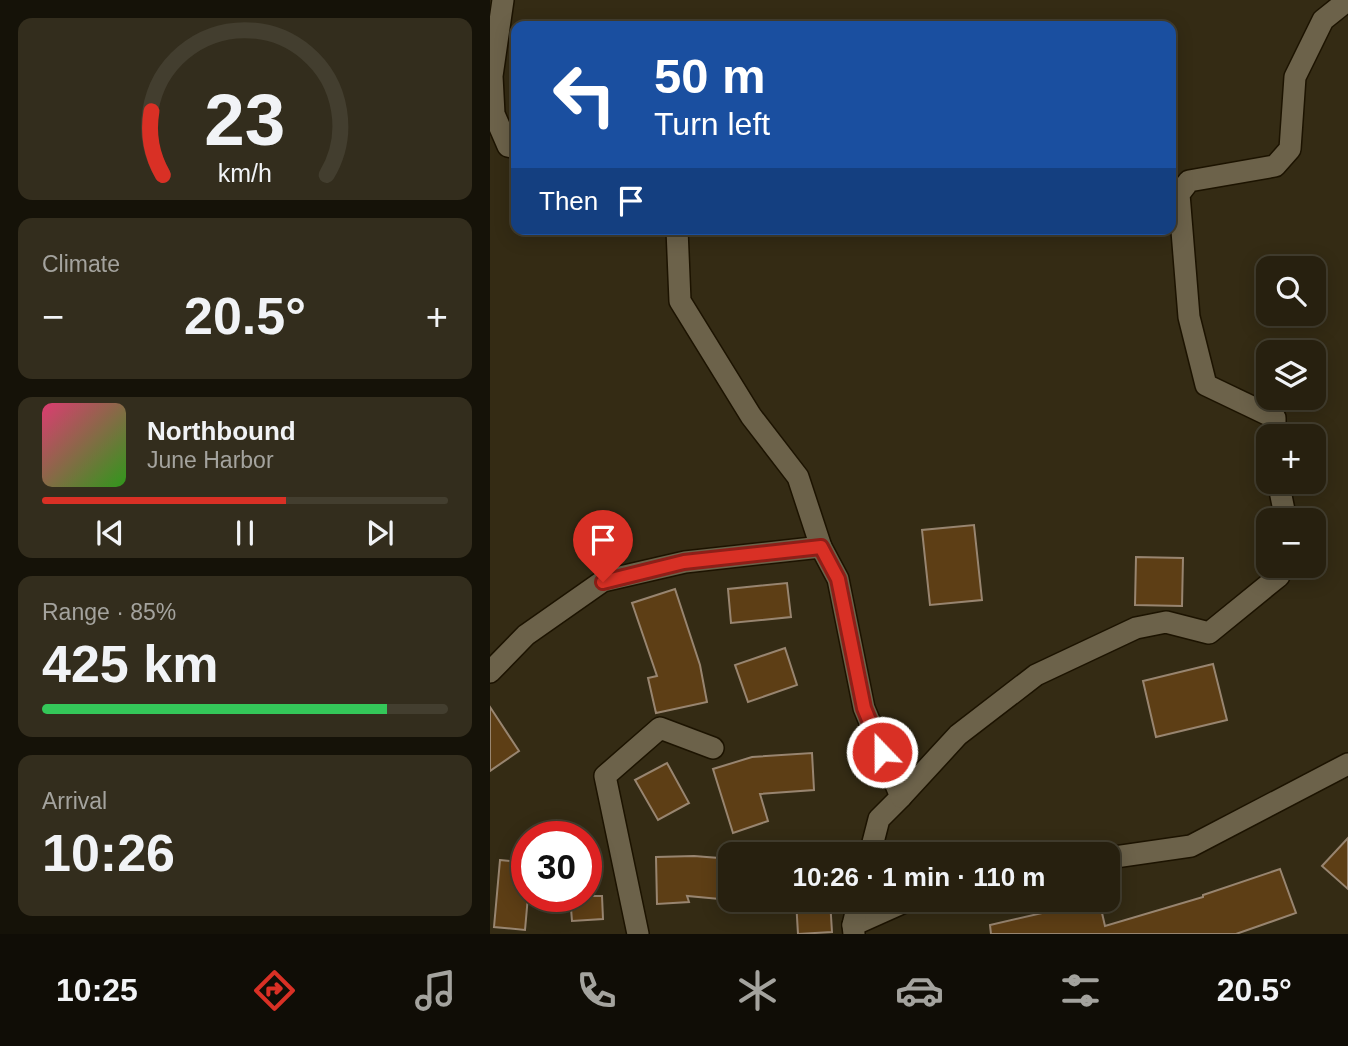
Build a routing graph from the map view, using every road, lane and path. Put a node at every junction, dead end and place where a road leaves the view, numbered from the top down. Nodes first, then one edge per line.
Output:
1 (503, 0) edge
2 (1348, 0) edge
3 (491, 76) edge
4 (511, 147) edge
5 (677, 235) edge
6 (1275, 424) edge
7 (821, 547) junction
8 (1277, 578) edge
9 (490, 672) edge
10 (713, 748) dead end
11 (1348, 764) edge
12 (901, 797) junction
13 (873, 842) edge
14 (1120, 856) edge
15 (857, 912) edge
16 (887, 912) edge
17 (853, 930) edge
18 (638, 934) edge

1 - 3 street
2 - 6 street
3 - 4 street
5 - 7 street
7 - 9 street
7 - 12 street
8 - 12 street
10 - 18 street
11 - 14 street
12 - 13 street
15 - 17 street
16 - 17 street

